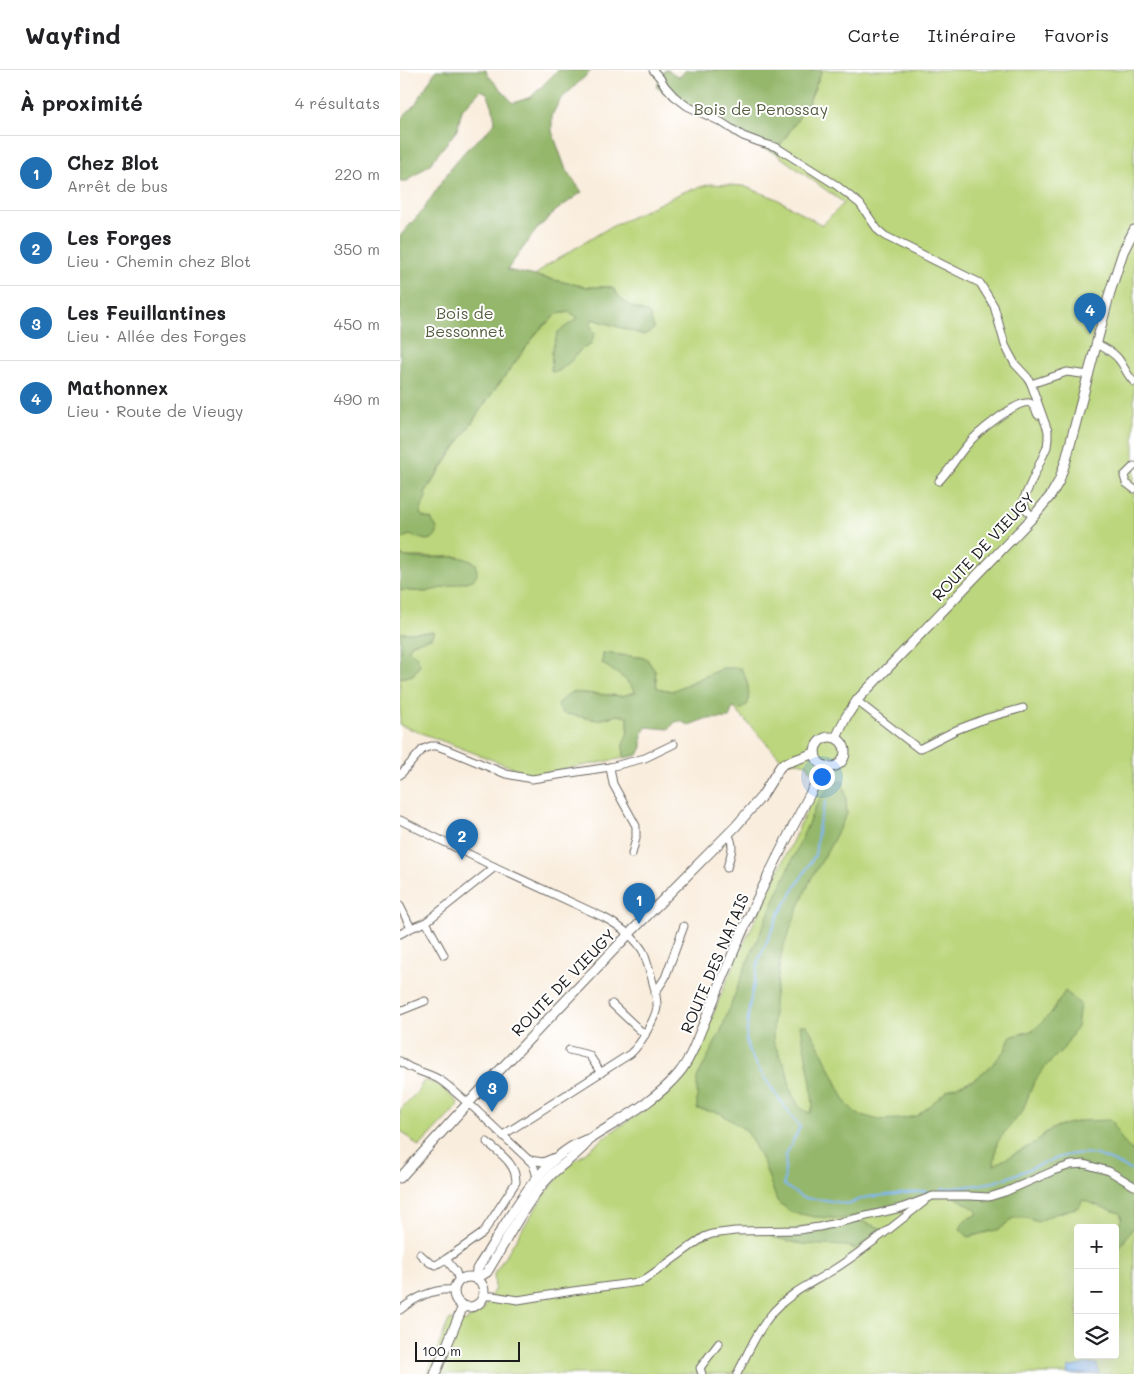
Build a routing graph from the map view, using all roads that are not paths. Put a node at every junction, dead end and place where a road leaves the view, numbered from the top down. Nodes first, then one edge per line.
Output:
1 (653, 70) edge
2 (1134, 230) edge
3 (1097, 344) junction
4 (1089, 375) junction
5 (1134, 382) edge
6 (1031, 384) junction
7 (1048, 439) junction
8 (1134, 466) edge
9 (939, 481) dead end
10 (1134, 489) edge
11 (1033, 517) junction
12 (857, 701) junction
13 (1023, 708) dead end
14 (836, 738) junction
15 (674, 744) dead end
16 (815, 753) junction
17 (825, 766) junction
18 (610, 767) junction
19 (400, 775) edge
20 (400, 820) edge
21 (728, 834) junction
22 (632, 854) dead end
23 (496, 867) junction
24 (727, 868) dead end
25 (400, 906) edge
26 (426, 922) junction
27 (684, 926) dead end
28 (411, 928) junction
29 (400, 934) edge
30 (628, 935) junction
31 (444, 955) dead end
32 (655, 993) junction
33 (425, 1001) dead end
34 (612, 1004) dead end
35 (400, 1011) edge
36 (645, 1035) junction
37 (569, 1050) dead end
38 (400, 1061) edge
39 (601, 1073) junction
40 (468, 1104) junction
41 (503, 1135) junction
42 (591, 1138) junction
43 (487, 1142) dead end
44 (562, 1154) junction
45 (529, 1160) junction
46 (537, 1177) junction
47 (400, 1178) edge
48 (1134, 1186) edge
49 (933, 1196) junction
50 (531, 1200) junction
51 (420, 1254) dead end
52 (446, 1259) junction
53 (476, 1278) junction
54 (459, 1281) junction
55 (454, 1290) junction
56 (484, 1296) junction
57 (463, 1306) junction
58 (400, 1310) edge
59 (719, 1343) dead end
60 (435, 1374) edge
61 (702, 1374) edge
62 (737, 1374) edge

1 - 6 street
2 - 3 street, ROUTE DE VIEUGY
3 - 4 street, ROUTE DE VIEUGY
3 - 5 street
4 - 6 street
4 - 11 street, ROUTE DE VIEUGY
6 - 7 street
7 - 9 street
7 - 11 street
8 - 10 street
11 - 12 street, ROUTE DE VIEUGY
12 - 13 street
12 - 14 street, ROUTE DE VIEUGY
14 - 16 street, ROUTE DE VIEUGY
14 - 17 street
15 - 18 street
16 - 17 street
16 - 21 street, ROUTE DE VIEUGY
17 - 42 street, ROUTE DES NATAIS
18 - 19 street
18 - 22 street
20 - 23 street
21 - 24 street
21 - 30 street, ROUTE DE VIEUGY
23 - 26 street
23 - 30 street
25 - 28 street
26 - 28 street
26 - 31 street
27 - 32 street
28 - 29 street
30 - 32 street
30 - 40 street, ROUTE DE VIEUGY
32 - 36 street
33 - 35 street
34 - 36 street
36 - 39 street
37 - 39 street
38 - 40 street
39 - 41 street
40 - 41 street
40 - 47 street, ROUTE DE VIEUGY
41 - 45 street
42 - 44 street, ROUTE DES NATAIS
42 - 50 street, ROUTE DES NATAIS
43 - 52 street
44 - 45 street
44 - 46 street, ROUTE DES NATAIS
45 - 46 street
46 - 50 street
46 - 53 street, ROUTE DES NATAIS
48 - 49 street
49 - 56 street
49 - 62 street
50 - 53 street, ROUTE DES NATAIS
51 - 52 street
52 - 54 street
53 - 54 street
53 - 56 street
54 - 55 street
55 - 57 street
55 - 58 street
56 - 57 street
57 - 60 street
59 - 61 street

